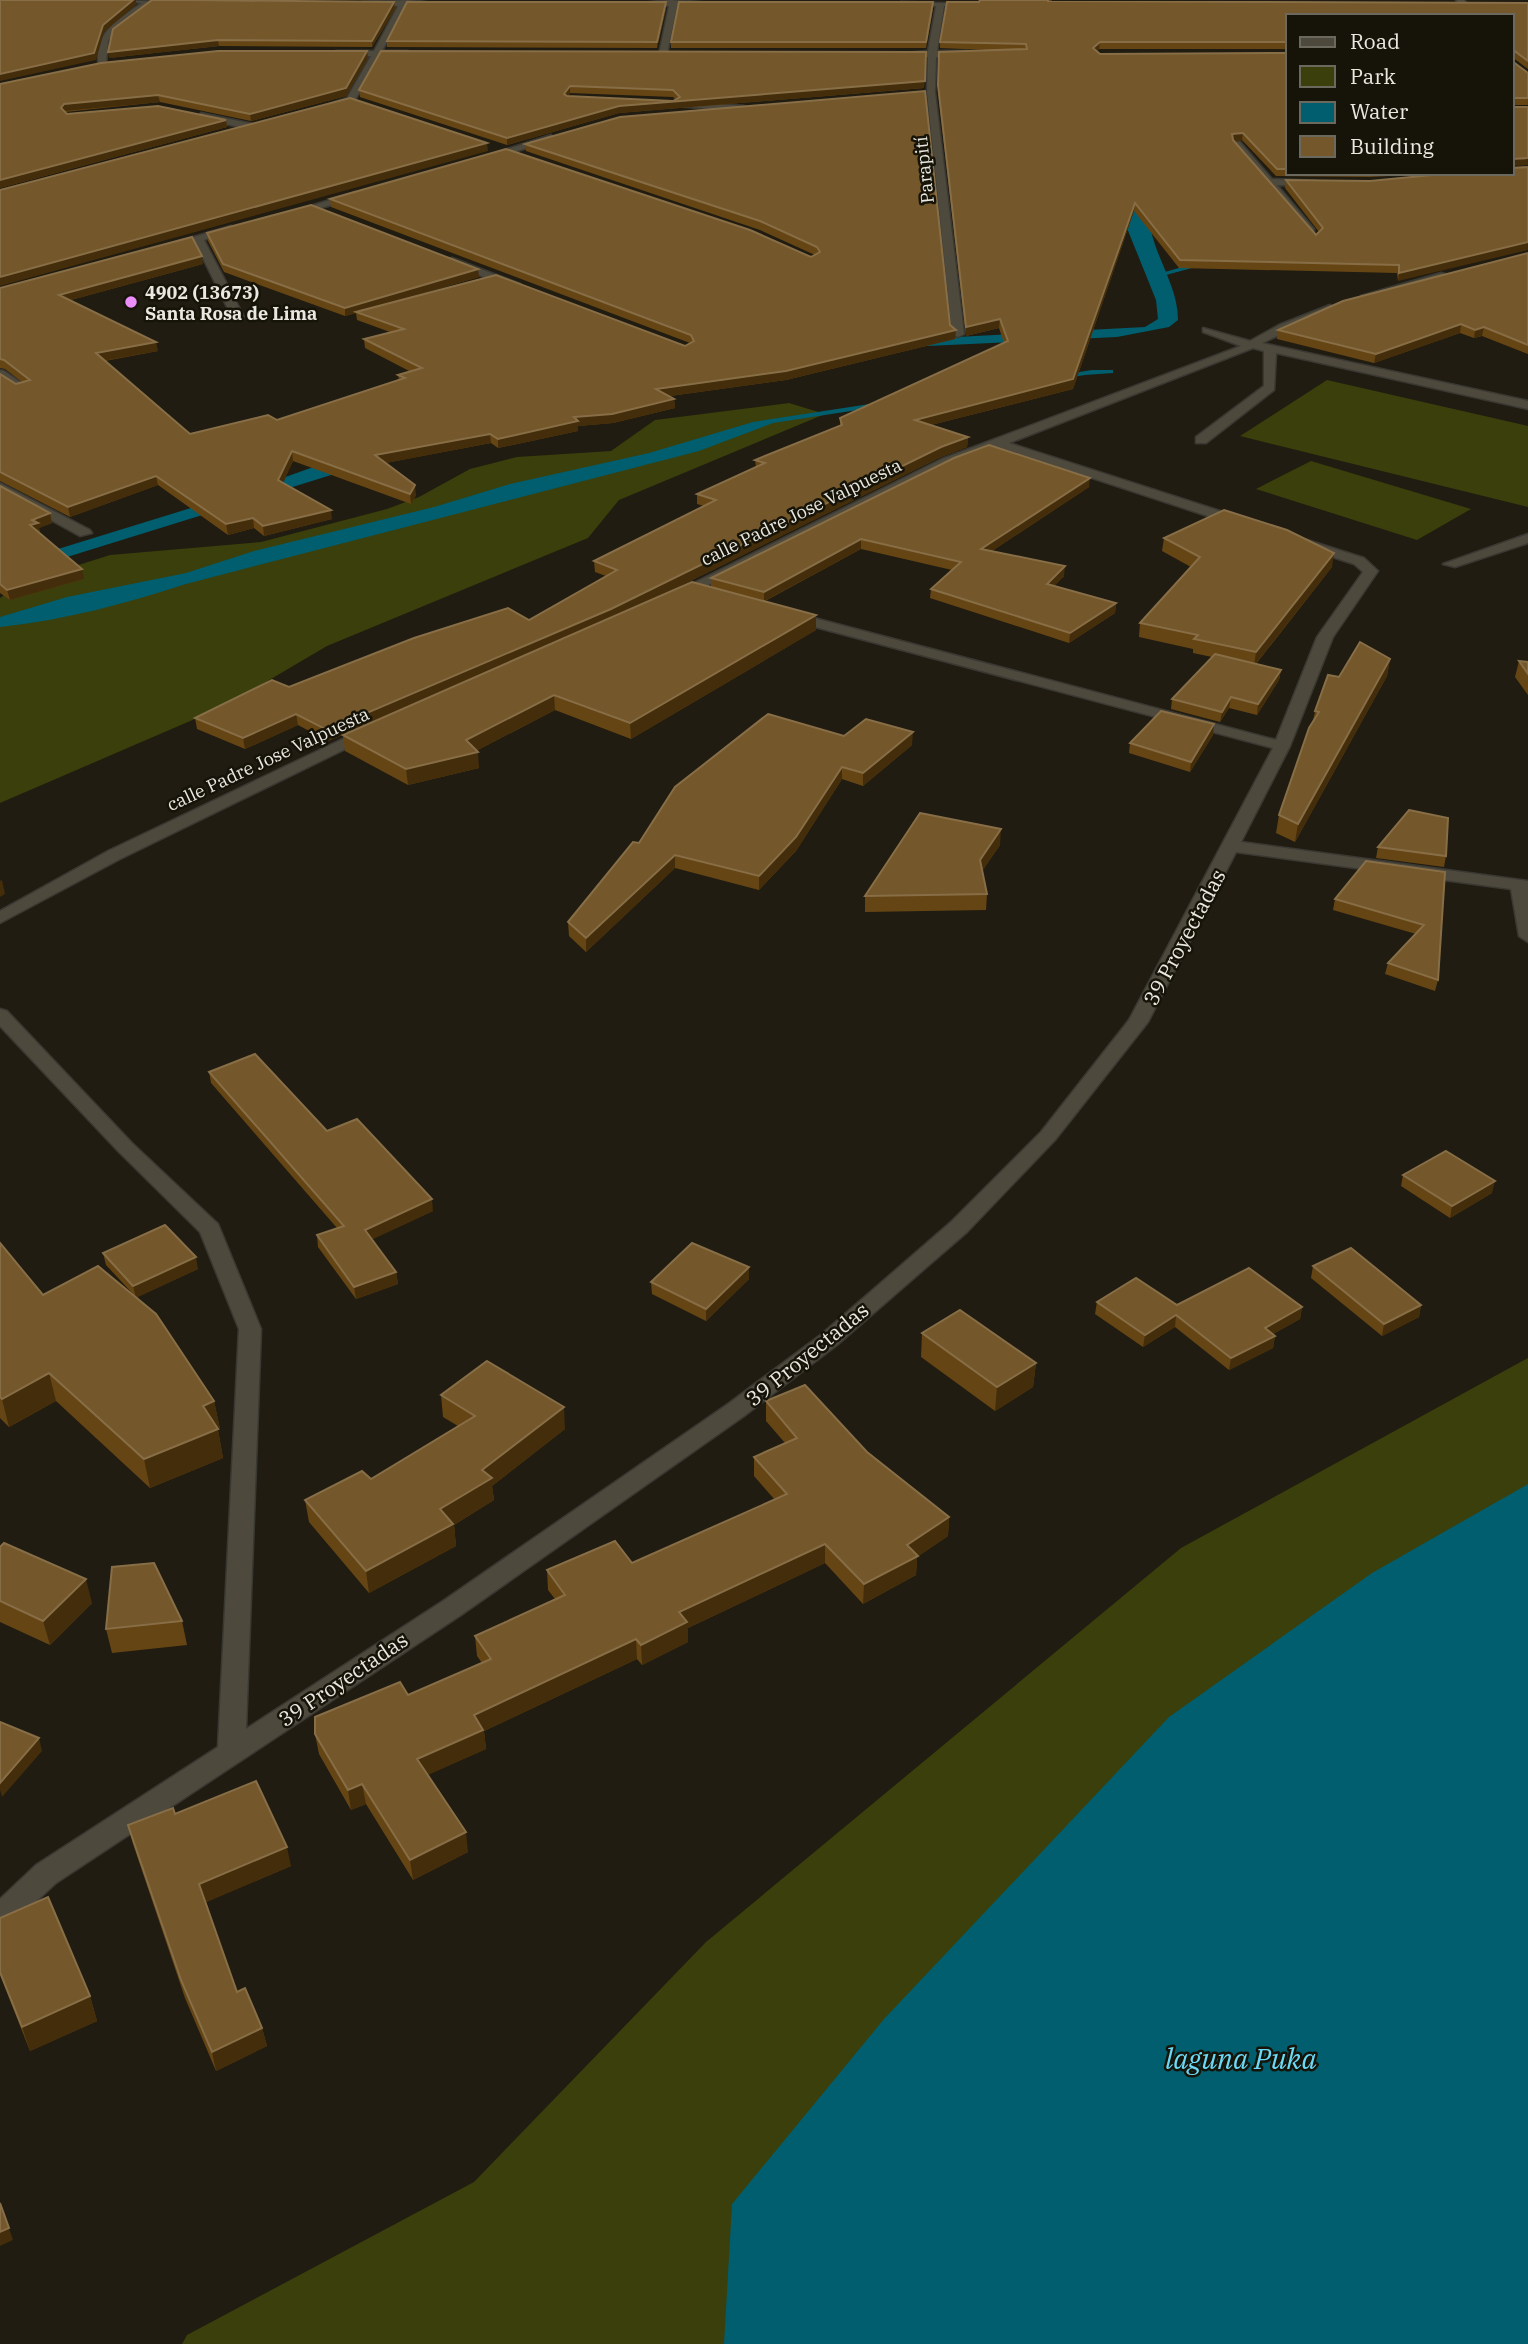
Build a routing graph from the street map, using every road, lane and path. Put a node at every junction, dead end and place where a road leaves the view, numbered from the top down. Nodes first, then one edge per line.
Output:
1 (125, 0) edge
2 (150, 2) junction
3 (405, 2) edge
4 (674, 2) edge
5 (190, 3) edge
6 (1462, 3) edge
7 (350, 4) edge
8 (444, 4) edge
9 (633, 4) edge
10 (716, 4) edge
11 (898, 4) edge
12 (940, 4) junction
13 (979, 4) edge
14 (1451, 6) edge
15 (1477, 6) edge
16 (326, 53) edge
17 (378, 54) junction
18 (419, 54) edge
19 (650, 54) edge
20 (663, 54) junction
21 (677, 54) edge
22 (892, 54) edge
23 (932, 54) junction
24 (983, 54) edge
25 (115, 63) edge
26 (102, 64) junction
27 (89, 67) edge
28 (931, 92) junction
29 (917, 94) edge
30 (351, 100) junction
31 (666, 103) edge
32 (364, 104) edge
33 (756, 108) edge
34 (744, 109) junction
35 (313, 111) edge
36 (676, 114) edge
37 (195, 115) edge
38 (265, 124) edge
39 (253, 127) junction
40 (228, 134) edge
41 (559, 136) edge
42 (480, 143) edge
43 (1237, 144) edge
44 (506, 152) junction
45 (532, 160) edge
46 (467, 163) edge
47 (1272, 182) junction
48 (1324, 183) edge
49 (365, 192) edge
50 (313, 207) junction
51 (339, 217) edge
52 (275, 218) edge
53 (249, 224) edge
54 (198, 238) junction
55 (1315, 238) edge
56 (160, 248) edge
57 (443, 258) edge
58 (1450, 274) edge
59 (495, 278) junction
60 (469, 285) edge
61 (533, 292) edge
62 (237, 317) dead end
63 (1208, 330) dead end
64 (958, 334) edge
65 (1254, 344) junction
66 (1270, 348) junction
67 (0, 374) edge
68 (23, 388) edge
69 (1528, 405) edge
70 (1201, 440) dead end
71 (994, 442) junction
72 (0, 487) edge
73 (1255, 527) edge
74 (85, 533) dead end
75 (1528, 538) edge
76 (1294, 540) edge
77 (1450, 564) dead end
78 (690, 589) junction
79 (716, 596) edge
80 (666, 601) edge
81 (768, 610) edge
82 (382, 726) edge
83 (1282, 746) junction
84 (1232, 846) junction
85 (1523, 886) edge
86 (0, 918) edge
87 (1528, 936) edge
88 (0, 1015) edge
89 (231, 1754) junction
90 (0, 1917) edge

1 - 2 street
2 - 5 street
2 - 26 street
3 - 7 street
3 - 8 street
3 - 17 street
4 - 9 street
4 - 10 street
4 - 20 street
6 - 14 street
6 - 15 street
11 - 12 street
12 - 13 street
12 - 23 street, Parapití
16 - 17 street
17 - 18 street
17 - 30 street
19 - 20 street
20 - 21 street
22 - 23 street
23 - 24 street
23 - 28 street, Parapití
25 - 26 street
26 - 27 street
28 - 29 street
28 - 64 street, Parapití
30 - 32 street
30 - 35 street
31 - 34 street
33 - 34 street
34 - 36 street
37 - 39 street
38 - 39 street
39 - 40 street
41 - 44 street
42 - 44 street
43 - 47 street
44 - 45 street
44 - 46 street
47 - 48 street
47 - 55 street
49 - 50 street
50 - 51 street
50 - 52 street
53 - 54 street
54 - 56 street
54 - 62 street
57 - 59 street
58 - 65 street, calle Padre Jose Valpuesta
59 - 60 street
59 - 61 street
63 - 65 street
65 - 66 street
65 - 71 street, calle Padre Jose Valpuesta
66 - 69 street
66 - 70 street
67 - 68 street
71 - 73 street
71 - 78 street, calle Padre Jose Valpuesta
72 - 74 street
75 - 77 street
76 - 83 street, 39 Proyectadas
78 - 79 street
78 - 80 street, calle Padre Jose Valpuesta
81 - 83 street
82 - 86 street, calle Padre Jose Valpuesta
83 - 84 street, 39 Proyectadas
84 - 85 street
84 - 89 street, 39 Proyectadas
85 - 87 street
88 - 89 street
89 - 90 street, 39 Proyectadas

